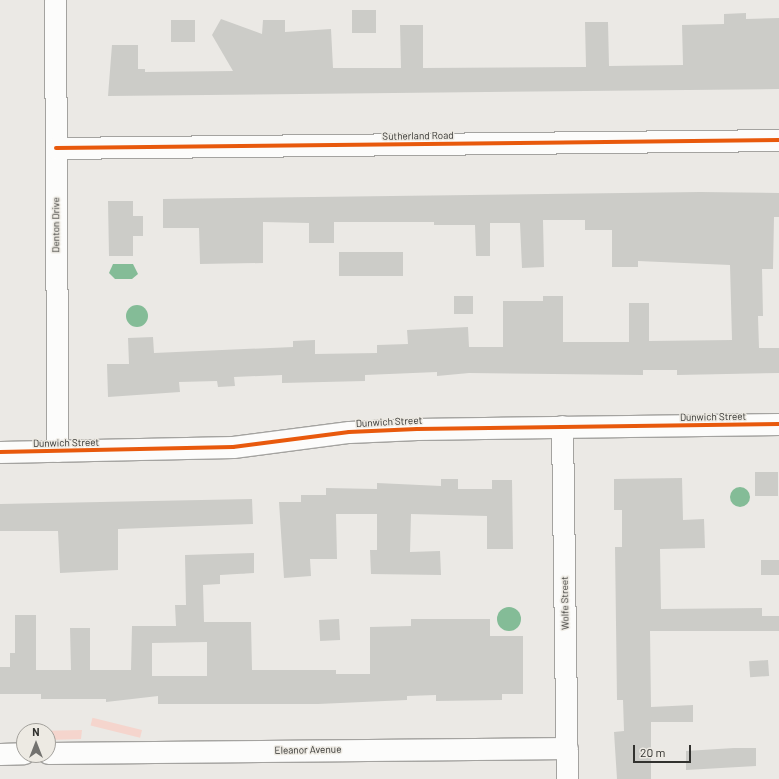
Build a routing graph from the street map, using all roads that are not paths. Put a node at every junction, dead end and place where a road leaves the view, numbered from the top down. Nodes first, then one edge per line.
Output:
1 (55, 0) edge
2 (779, 140) edge
3 (56, 148) junction
4 (779, 424) edge
5 (562, 426) junction
6 (57, 451) junction
7 (0, 452) edge
8 (567, 748) junction
9 (56, 753) edge
10 (0, 754) edge
11 (16, 754) edge
12 (567, 779) edge

1 - 3 street, Denton Drive
2 - 3 street, Sutherland Road
3 - 6 street, Denton Drive
4 - 5 street, Dunwich Street
5 - 6 street, Dunwich Street
5 - 8 street, Wolfe Street
6 - 7 street, Dunwich Street
8 - 9 street, Eleanor Avenue
8 - 12 street, Wolfe Street
10 - 11 street

